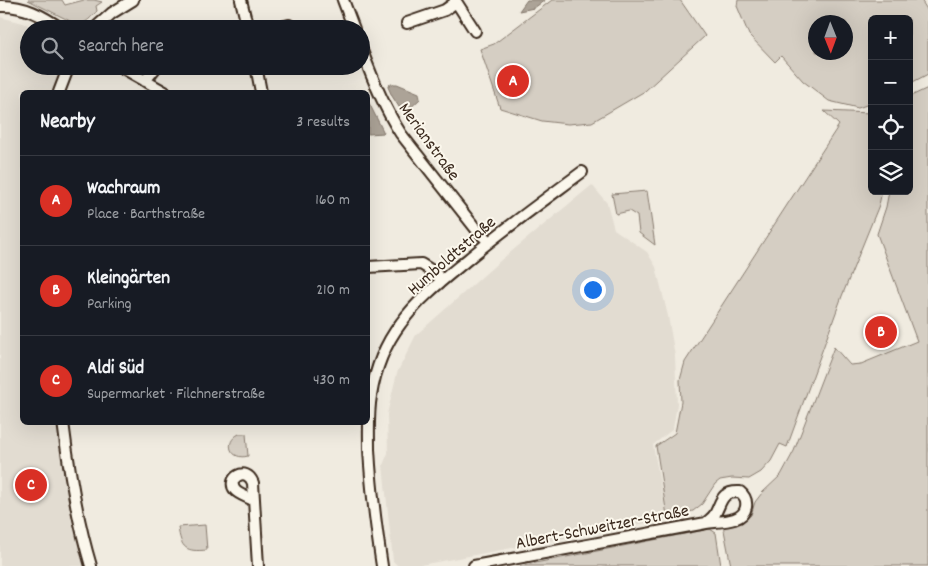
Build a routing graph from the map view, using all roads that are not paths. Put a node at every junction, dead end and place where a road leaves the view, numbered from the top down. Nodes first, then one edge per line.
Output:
1 (133, 0) edge
2 (241, 0) edge
3 (343, 0) edge
4 (456, 1) edge
5 (0, 6) edge
6 (49, 20) edge
7 (104, 20) edge
8 (246, 20) edge
9 (351, 20) edge
10 (407, 23) dead end
11 (475, 31) dead end
12 (370, 71) edge
13 (66, 75) edge
14 (134, 75) edge
15 (149, 75) edge
16 (258, 75) edge
17 (144, 81) junction
18 (60, 90) edge
19 (160, 90) edge
20 (261, 90) edge
21 (582, 172) dead end
22 (489, 242) junction
23 (370, 267) edge
24 (442, 280) junction
25 (370, 402) edge
26 (63, 425) edge
27 (368, 425) edge
28 (253, 500) dead end
29 (706, 523) dead end
30 (91, 566) edge
31 (258, 566) edge
32 (382, 566) edge
33 (474, 566) edge

1 - 7 street
2 - 8 street
3 - 9 street
4 - 10 street
4 - 11 street
5 - 6 street
12 - 22 street, Merianstraße
13 - 18 street
14 - 17 street
15 - 17 street
16 - 20 street
17 - 19 street
21 - 22 street, Humboldtstraße
22 - 24 street, Humboldtstraße
23 - 24 street
24 - 25 street, Humboldtstraße
26 - 30 street
27 - 32 street, Humboldtstraße
28 - 31 street
29 - 33 street, Albert-Schweitzer-Straße

